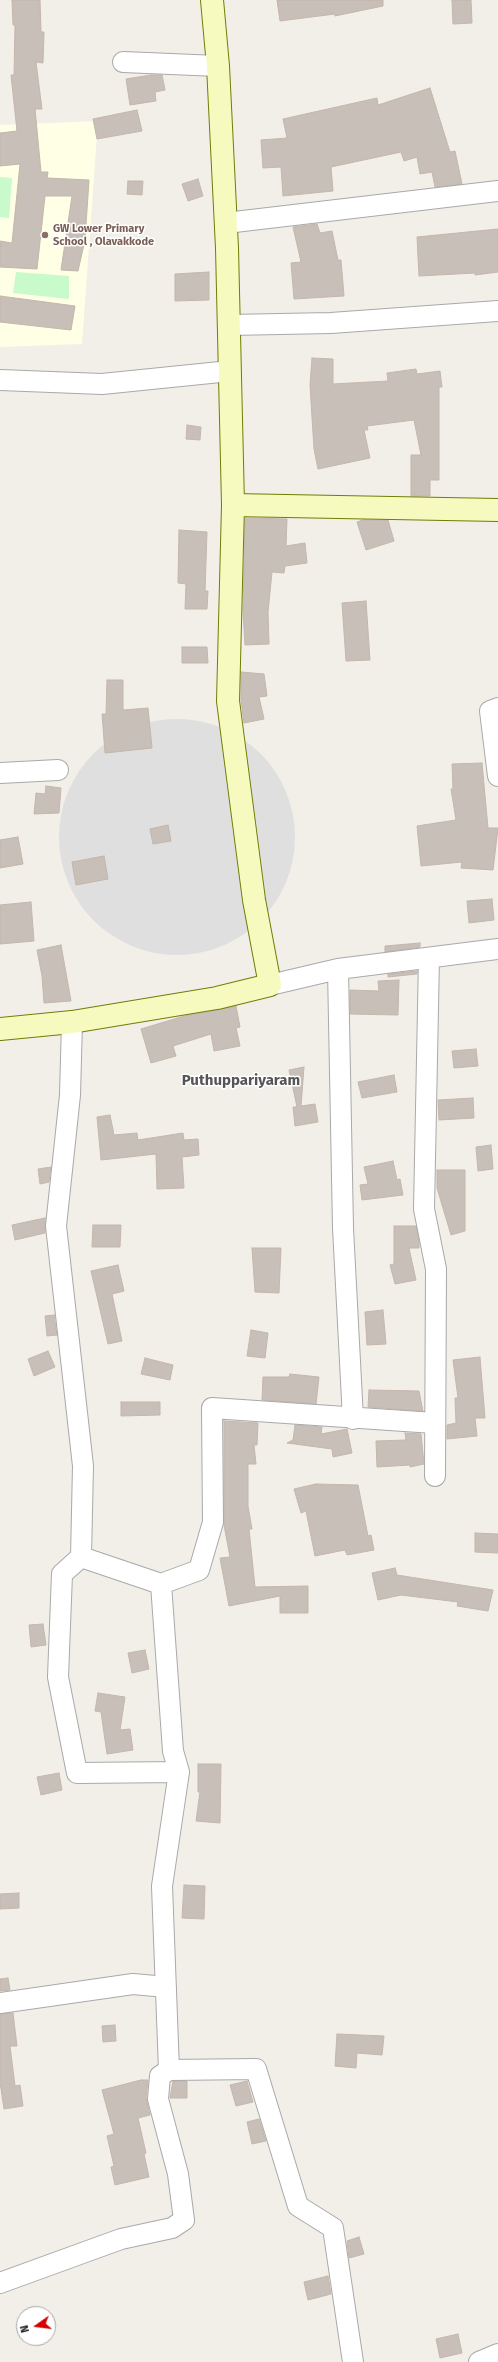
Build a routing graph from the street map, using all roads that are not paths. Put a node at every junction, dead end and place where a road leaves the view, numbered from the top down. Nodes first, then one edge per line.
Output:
1 (212, 0) edge
2 (123, 62) dead end
3 (218, 66) junction
4 (498, 191) edge
5 (226, 224) junction
6 (498, 311) edge
7 (229, 325) junction
8 (230, 372) junction
9 (0, 380) edge
10 (233, 505) junction
11 (498, 510) edge
12 (498, 708) edge
13 (58, 770) dead end
14 (0, 773) edge
15 (498, 776) edge
16 (498, 949) edge
17 (428, 958) junction
18 (338, 969) junction
19 (270, 986) junction
20 (72, 1022) junction
21 (0, 1029) edge
22 (353, 1419) junction
23 (434, 1423) junction
24 (435, 1476) dead end
25 (82, 1557) junction
26 (161, 1584) junction
27 (179, 1772) junction
28 (166, 1987) junction
29 (0, 2003) edge
30 (169, 2070) junction
31 (0, 2283) edge
32 (498, 2354) edge
33 (353, 2362) edge
34 (480, 2362) edge

1 - 3 street
2 - 3 street
3 - 5 street
4 - 5 street
5 - 7 street
6 - 7 street
7 - 8 street
8 - 9 street
8 - 10 street
10 - 11 street
10 - 19 street
12 - 15 street
13 - 14 street
16 - 17 street
17 - 18 street
17 - 23 street
18 - 19 street
18 - 22 street
19 - 20 street
20 - 21 street
20 - 25 street
22 - 23 street
22 - 26 street
23 - 24 street
25 - 26 street
25 - 27 street
26 - 27 street
27 - 28 street
28 - 29 street
28 - 30 street
30 - 31 street
30 - 33 street
32 - 34 street

